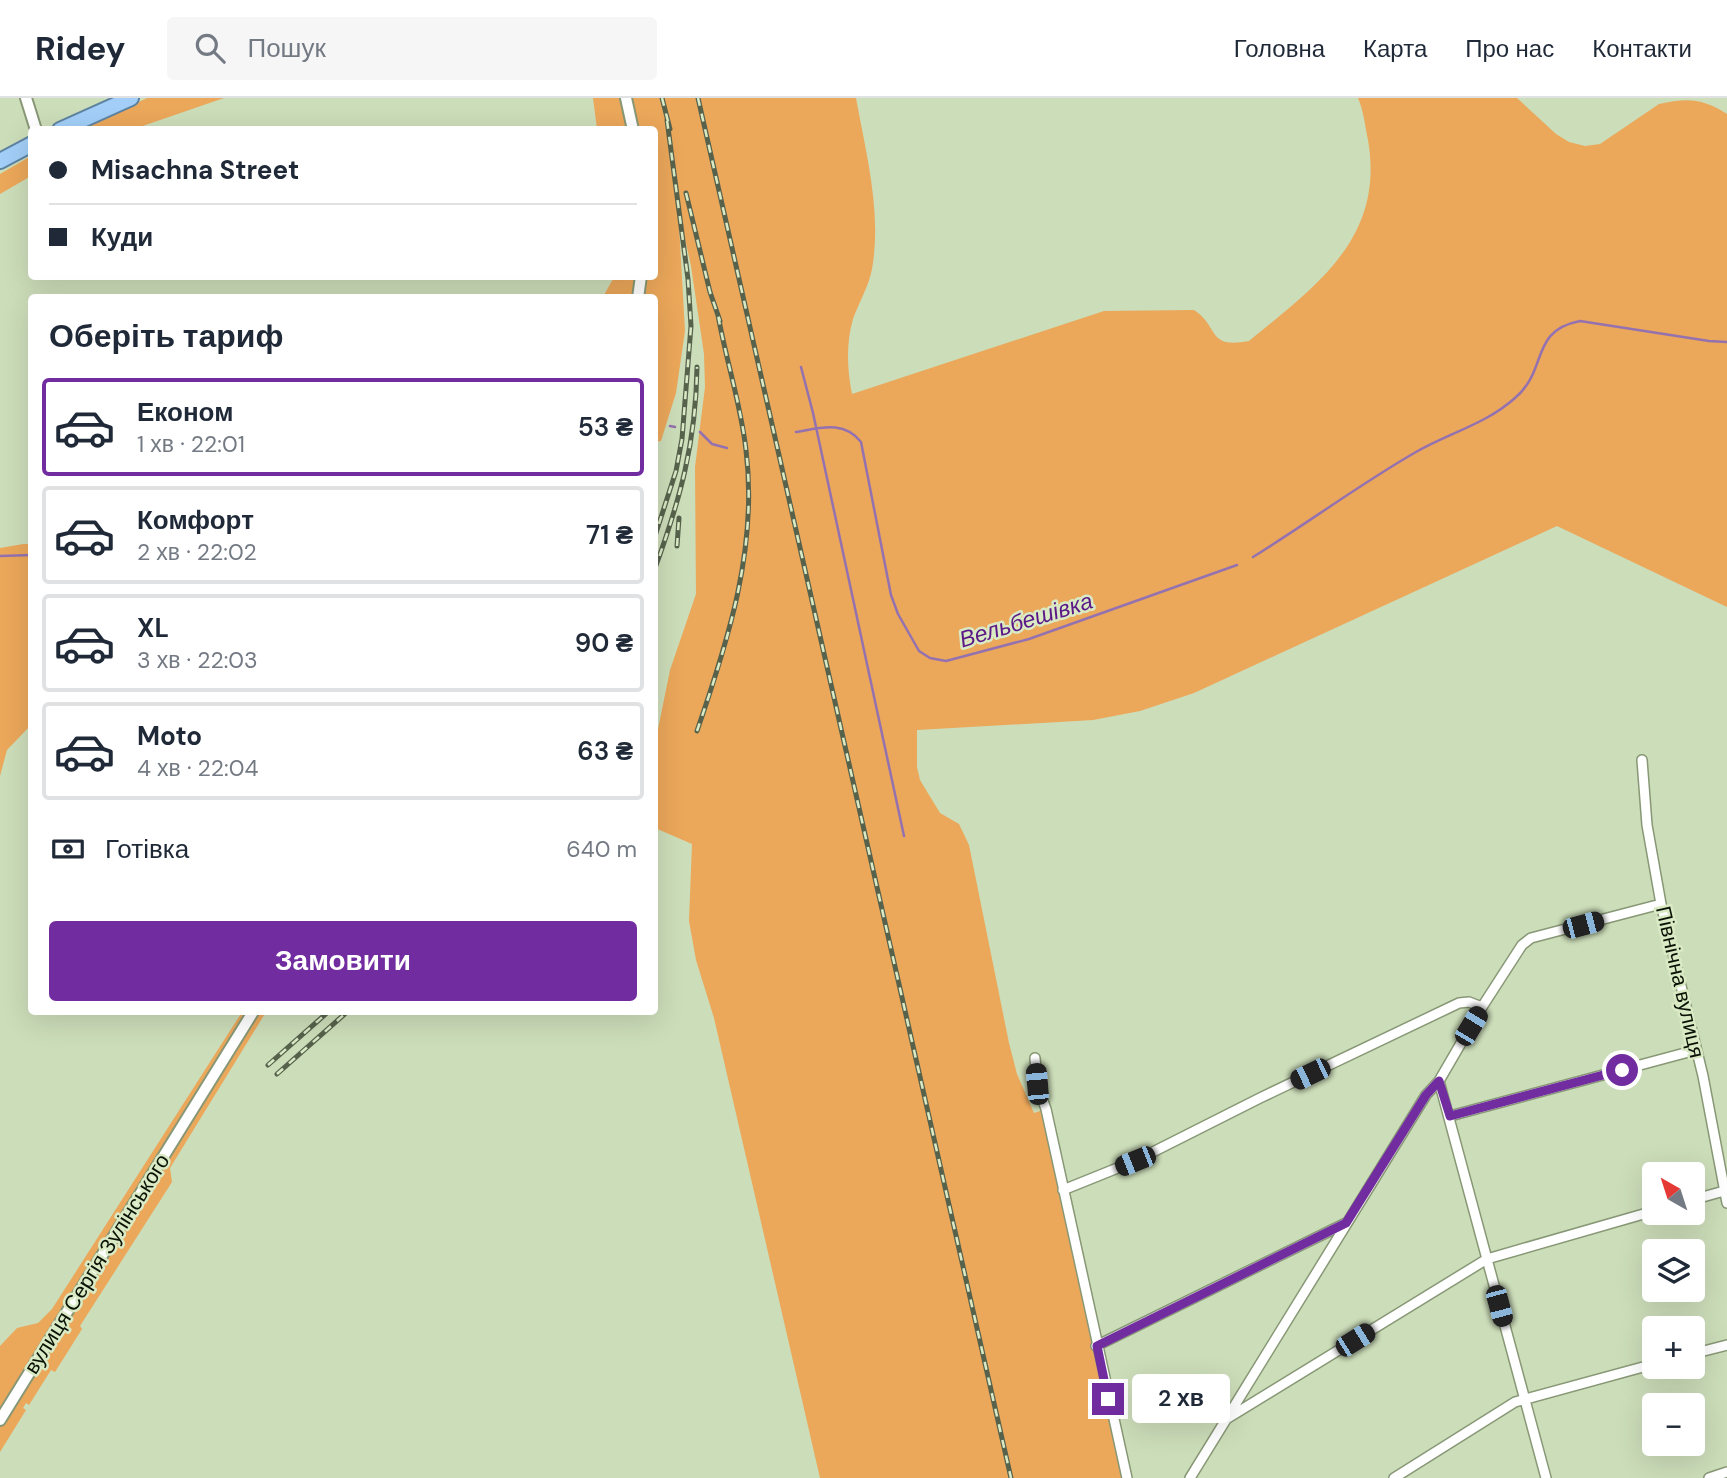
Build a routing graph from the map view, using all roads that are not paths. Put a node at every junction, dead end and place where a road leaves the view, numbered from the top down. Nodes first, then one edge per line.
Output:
1 (26, 98) edge
2 (131, 98) edge
3 (626, 98) edge
4 (35, 126) edge
5 (69, 126) edge
6 (632, 126) edge
7 (28, 146) edge
8 (0, 161) edge
9 (1642, 760) dead end
10 (1661, 904) junction
11 (1482, 1007) junction
12 (251, 1015) edge
13 (1696, 1050) junction
14 (1035, 1058) dead end
15 (1439, 1081) junction
16 (1450, 1116) junction
17 (1063, 1190) junction
18 (1724, 1191) junction
19 (1705, 1196) edge
20 (1727, 1203) edge
21 (1642, 1214) edge
22 (1346, 1223) junction
23 (1487, 1259) junction
24 (1727, 1345) edge
25 (1097, 1346) junction
26 (1705, 1351) edge
27 (1642, 1367) edge
28 (1525, 1398) junction
29 (0, 1420) edge
30 (1224, 1420) junction
31 (1727, 1472) edge
32 (1126, 1478) edge
33 (1190, 1478) edge
34 (1394, 1478) edge
35 (1546, 1478) edge
36 (1709, 1478) edge

1 - 4 street
2 - 5 highway
3 - 6 street
7 - 8 highway
9 - 10 street, Північна вулиця
10 - 11 street
10 - 13 street, Північна вулиця
11 - 15 street
11 - 17 street
12 - 29 street, вулиця Сергія Зулінського
13 - 16 street
13 - 18 street, Північна вулиця
14 - 17 street
15 - 16 street
15 - 22 street
16 - 23 street
17 - 25 street
18 - 19 street
18 - 20 street, Північна вулиця
21 - 23 street
22 - 25 street
22 - 30 street
23 - 28 street
23 - 30 street
24 - 26 street
25 - 32 street
27 - 28 street
28 - 34 street
28 - 35 street
30 - 33 street
31 - 36 street

